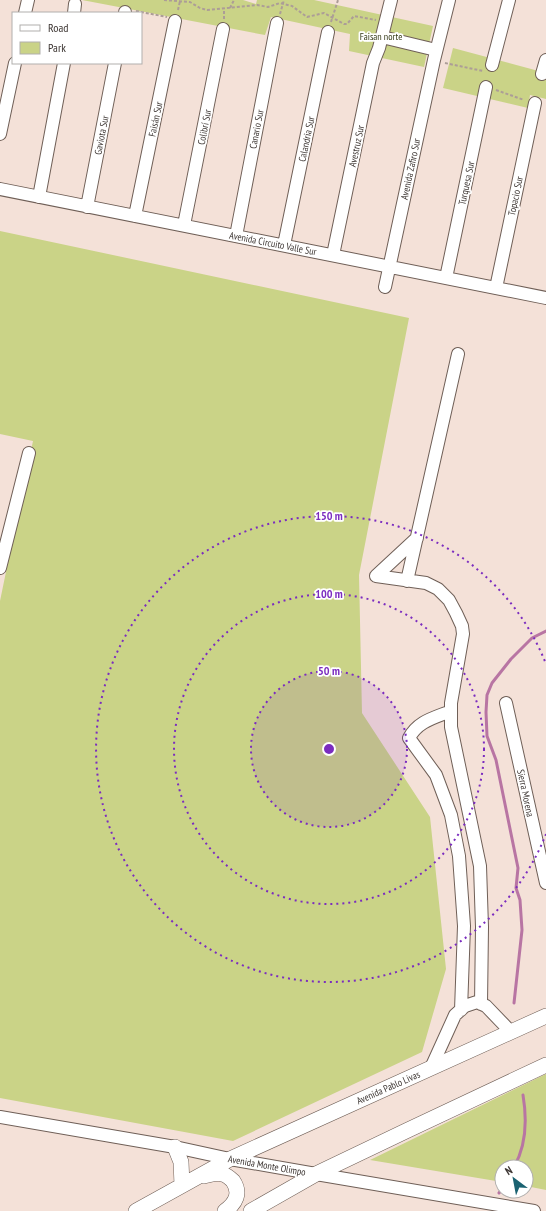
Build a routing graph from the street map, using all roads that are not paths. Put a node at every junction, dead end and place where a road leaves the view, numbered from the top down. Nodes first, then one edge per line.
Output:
1 (28, 0) edge
2 (391, 0) edge
3 (449, 0) edge
4 (509, 0) edge
5 (25, 12) edge
6 (172, 19) road end
7 (277, 23) road end
8 (223, 29) dead end
9 (328, 32) road end
10 (382, 37) junction
11 (435, 55) junction
12 (546, 60) edge
13 (15, 64) edge
14 (64, 64) edge
15 (115, 64) edge
16 (488, 68) road end
17 (542, 74) dead end
18 (486, 87) road end
19 (535, 103) road end
20 (0, 134) edge
21 (0, 189) edge
22 (39, 197) junction
23 (87, 207) junction
24 (135, 216) junction
25 (184, 225) junction
26 (236, 236) junction
27 (284, 245) junction
28 (333, 255) junction
29 (389, 267) junction
30 (446, 278) junction
31 (385, 287) dead end
32 (496, 288) junction
33 (546, 298) edge
34 (458, 354) dead end
35 (28, 453) dead end
36 (417, 538) junction
37 (0, 568) edge
38 (407, 580) junction
39 (506, 703) dead end
40 (451, 712) junction
41 (546, 883) edge
42 (481, 1004) junction
43 (461, 1010) junction
44 (546, 1016) edge
45 (511, 1032) junction
46 (546, 1065) edge
47 (431, 1068) junction
48 (0, 1117) edge
49 (175, 1147) junction
50 (230, 1159) junction
51 (316, 1174) junction
52 (198, 1176) junction
53 (182, 1185) junction
54 (492, 1207) edge
55 (136, 1211) edge
56 (225, 1211) edge
57 (251, 1211) edge
58 (534, 1211) edge

1 - 5 street
2 - 10 street, Avestruz Sur
3 - 11 street, Avenida Zafiro Sur
4 - 16 street
6 - 24 street, Faisán Sur
7 - 26 street, Canario Sur
8 - 25 street, Colibrí Sur
9 - 27 street, Calandria Sur
10 - 11 street
10 - 28 street, Avestruz Sur
11 - 29 street, Avenida Zafiro Sur
12 - 17 street
13 - 20 street
14 - 22 street
15 - 23 street, Gaviota Sur
18 - 30 street, Turquesa Sur
19 - 32 street, Topacio Sur
21 - 22 street, Avenida Circuito Valle Sur
22 - 23 street, Avenida Circuito Valle Sur
23 - 24 street, Avenida Circuito Valle Sur
24 - 25 street, Avenida Circuito Valle Sur
25 - 26 street, Avenida Circuito Valle Sur
26 - 27 street, Avenida Circuito Valle Sur
27 - 28 street, Avenida Circuito Valle Sur
28 - 29 street, Avenida Circuito Valle Sur
29 - 30 street, Avenida Circuito Valle Sur
29 - 31 street, Avenida Zafiro Sur
30 - 32 street, Avenida Circuito Valle Sur
32 - 33 street, Avenida Circuito Valle Sur
34 - 36 street
35 - 37 street
36 - 38 street
36 - 38 street
38 - 40 street
39 - 41 street, Sierra Morena
40 - 42 street
40 - 43 street
42 - 43 street
42 - 45 street
43 - 47 street
44 - 45 main road, Avenida Pablo Livas
45 - 47 main road, Avenida Pablo Livas
46 - 51 main road
47 - 50 main road, Avenida Pablo Livas
48 - 49 street, Avenida Monte Olimpo
49 - 50 street, Avenida Monte Olimpo
49 - 53 main road
50 - 51 street, Avenida Monte Olimpo
50 - 52 main road, Avenida Pablo Livas
51 - 54 street, Avenida Monte Olimpo
51 - 57 main road
52 - 53 main road
52 - 56 main road
53 - 55 main road
54 - 58 street, Avenida Monte Olimpo

